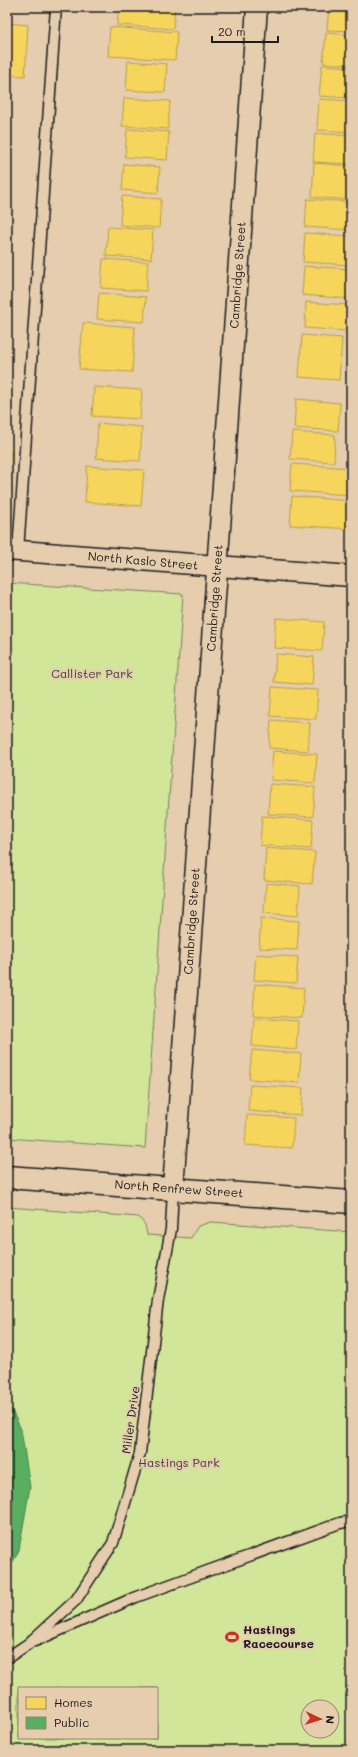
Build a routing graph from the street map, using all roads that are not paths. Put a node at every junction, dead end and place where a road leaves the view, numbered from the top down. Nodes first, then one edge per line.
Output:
1 (56, 7) edge
2 (257, 7) edge
3 (13, 550) edge
4 (217, 567) junction
5 (351, 576) edge
6 (7, 1177) edge
7 (173, 1189) junction
8 (351, 1195) edge
9 (351, 1202) edge
10 (351, 1521) edge
11 (28, 1644) junction
12 (7, 1658) edge

1 - 3 lane
2 - 4 street, Cambridge Street
3 - 4 street, North Kaslo Street
4 - 5 street, North Kaslo Street
4 - 7 street, Cambridge Street
6 - 7 street, North Renfrew Street
7 - 9 street, North Renfrew Street
7 - 11 lane, Miller Drive
8 - 9 lane
10 - 11 lane
11 - 12 lane, Miller Drive

